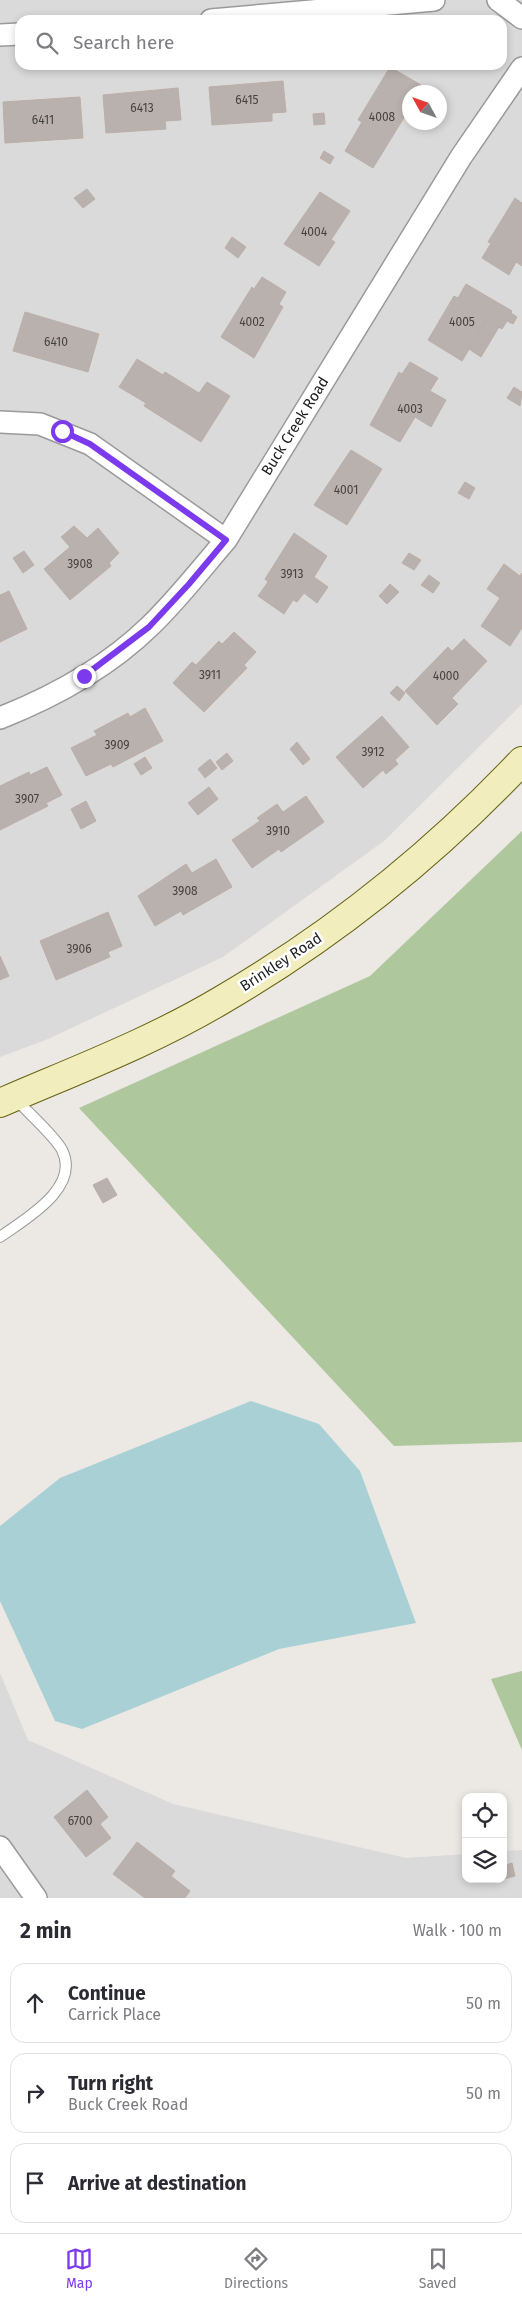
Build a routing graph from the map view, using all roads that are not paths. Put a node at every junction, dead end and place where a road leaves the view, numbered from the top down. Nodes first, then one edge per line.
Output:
1 (434, 0) edge
2 (498, 0) edge
3 (267, 15) edge
4 (522, 18) edge
5 (15, 34) edge
6 (0, 36) edge
7 (522, 68) edge
8 (0, 422) edge
9 (226, 540) junction
10 (0, 718) edge
11 (522, 761) edge
12 (7, 1100) edge
13 (0, 1237) edge
14 (0, 1847) edge
15 (36, 1898) edge

1 - 3 street
2 - 4 street
5 - 6 street
7 - 9 street, Buck Creek Road
8 - 9 street
9 - 10 street, Buck Creek Road
11 - 12 main road, Brinkley Road
12 - 13 lane
14 - 15 street

